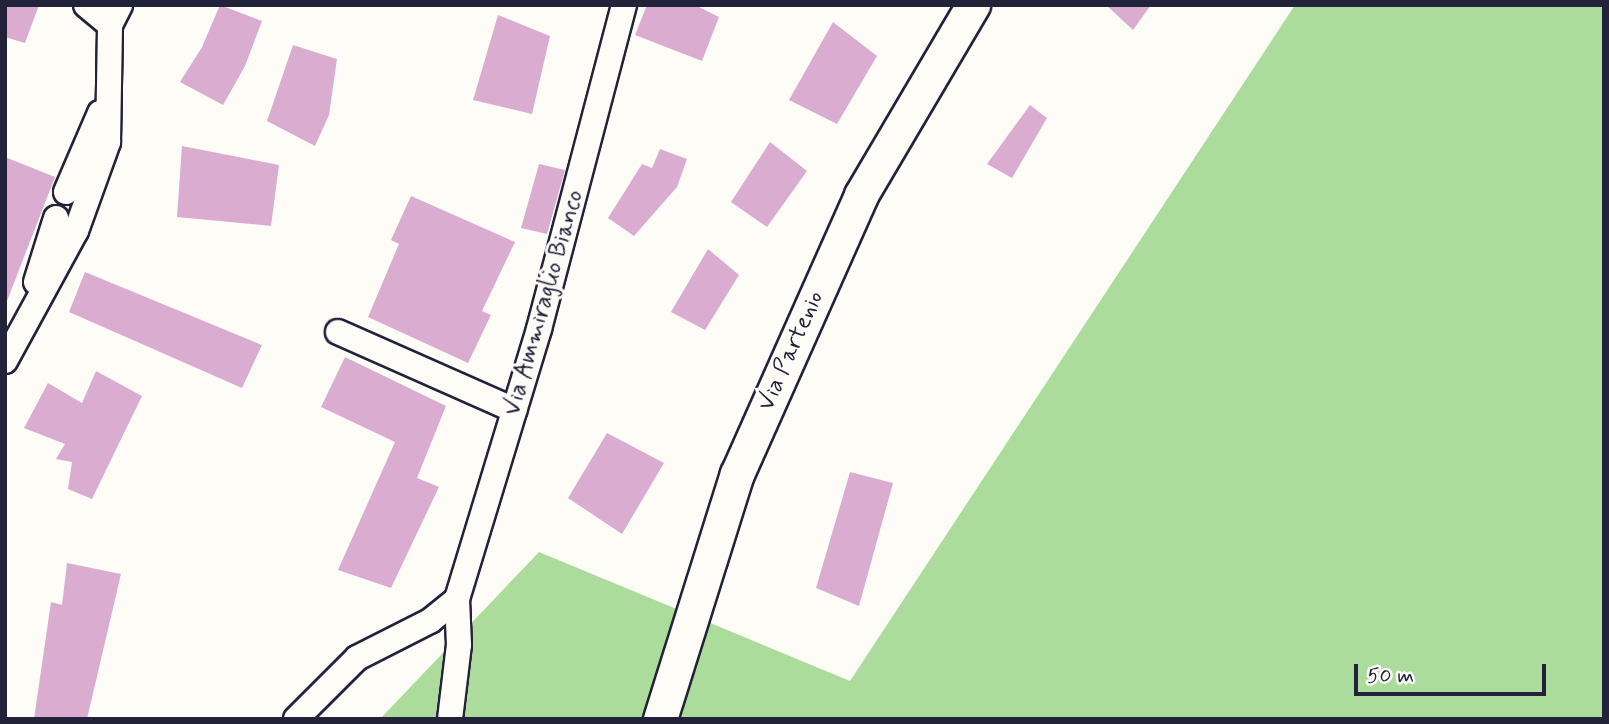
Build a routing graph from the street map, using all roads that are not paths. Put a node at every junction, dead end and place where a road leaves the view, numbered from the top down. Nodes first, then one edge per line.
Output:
1 (86, 5) edge
2 (624, 5) edge
3 (973, 5) edge
4 (115, 15) edge
5 (112, 69) junction
6 (66, 192) dead end
7 (56, 218) dead end
8 (31, 307) junction
9 (338, 332) dead end
10 (5, 361) edge
11 (514, 410) junction
12 (457, 599) junction
13 (430, 621) junction
14 (459, 645) junction
15 (296, 719) edge
16 (450, 719) edge
17 (660, 719) edge

1 - 4 street
2 - 11 street, Via Ammiraglio Bianco
3 - 17 main road, Via Partenio
4 - 5 street
5 - 6 street
5 - 8 street
7 - 8 street
8 - 10 street
9 - 11 street
11 - 12 street, Via Ammiraglio Bianco
12 - 13 street
12 - 14 street, Via Ammiraglio Bianco
13 - 14 street
13 - 15 street
14 - 16 street, Via Ammiraglio Bianco

